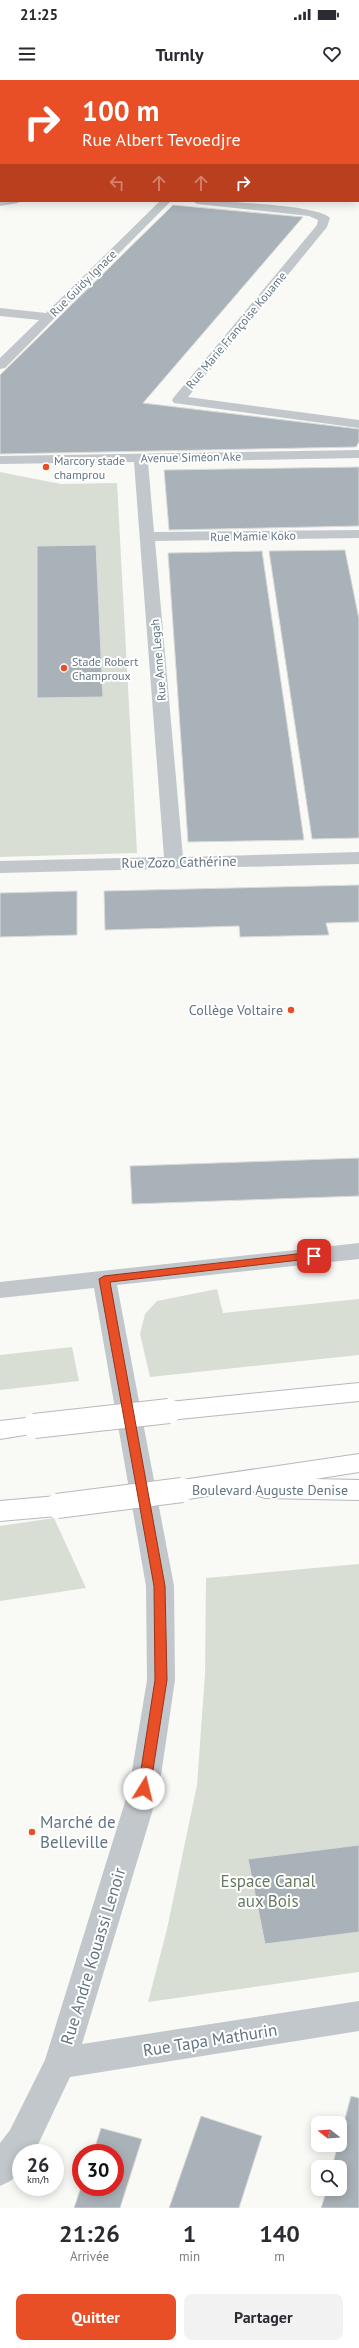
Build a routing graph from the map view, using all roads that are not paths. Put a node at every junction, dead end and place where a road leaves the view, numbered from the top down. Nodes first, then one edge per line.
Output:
1 (165, 202) edge
2 (206, 202) edge
3 (0, 312) edge
4 (48, 317) junction
5 (0, 364) edge
6 (359, 424) edge
7 (359, 454) edge
8 (141, 458) junction
9 (0, 460) edge
10 (359, 534) edge
11 (148, 538) junction
12 (359, 858) edge
13 (174, 862) junction
14 (0, 867) edge
15 (359, 1251) edge
16 (104, 1279) junction
17 (0, 1290) edge
18 (359, 1392) edge
19 (0, 1430) edge
20 (359, 1463) edge
21 (182, 1490) junction
22 (359, 1490) edge
23 (0, 1511) edge
24 (359, 2016) edge
25 (60, 2063) junction
26 (0, 2169) edge

1 - 4 street, Rue Guidy Ignace
2 - 6 street, Rue Marie Françoise Kouame
3 - 4 street
4 - 5 street, Rue Guidy Ignace
7 - 8 street, Avenue Siméon Ake
8 - 9 street, Avenue Siméon Ake
8 - 11 street, Rue Anne Legah
10 - 11 street, Rue Mamie Koko
11 - 13 street, Rue Anne Legah
12 - 13 street, Rue Zozo Cathérine
13 - 14 street, Rue Zozo Cathérine
15 - 16 street
16 - 17 street
16 - 25 street, Rue Andre Kouassi Lenoir
18 - 19 highway, bridge
20 - 21 highway, Boulevard Auguste Denise
21 - 22 highway, Boulevard Auguste Denise
21 - 23 highway, Boulevard Auguste Denise, bridge
24 - 25 street, Rue Tapa Mathurin
25 - 26 street, Rue Andre Kouassi Lenoir

